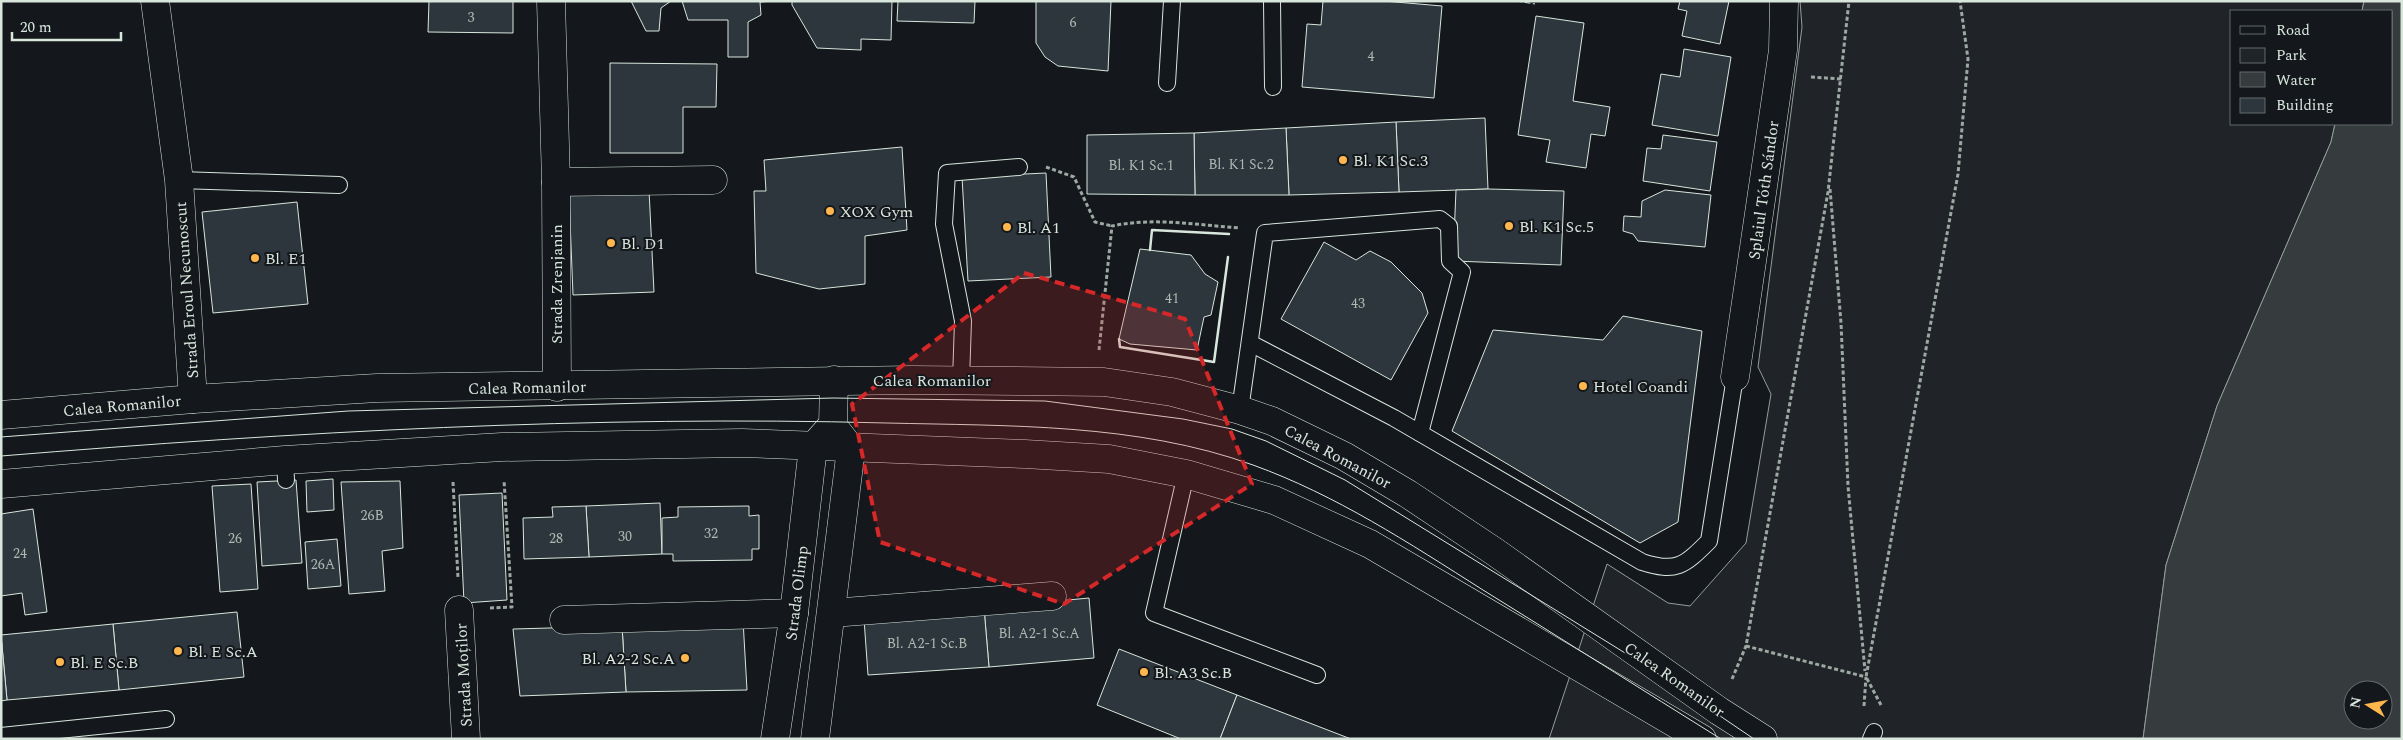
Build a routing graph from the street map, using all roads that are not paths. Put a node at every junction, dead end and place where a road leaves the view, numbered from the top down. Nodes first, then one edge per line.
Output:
1 (155, 1) edge
2 (551, 1) edge
3 (1172, 1) edge
4 (1272, 1) edge
5 (1784, 1) edge
6 (1168, 83) dead end
7 (1273, 87) dead end
8 (1019, 167) road end
9 (179, 180) junction
10 (713, 180) dead end
11 (556, 182) junction
12 (339, 185) dead end
13 (1250, 343) junction
14 (1735, 377) joint
15 (834, 380) junction
16 (961, 380) junction
17 (557, 386) junction
18 (194, 399) junction
19 (1240, 410) junction
20 (1, 415) edge
21 (833, 426) junction
22 (1420, 433) junction
23 (813, 447) junction
24 (851, 449) junction
25 (1186, 474) junction
26 (1, 484) edge
27 (1052, 596) dead end
28 (459, 610) road end
29 (794, 613) junction
30 (832, 613) junction
31 (564, 620) dead end
32 (1317, 674) dead end
33 (166, 719) dead end
34 (1, 736) edge
35 (466, 739) edge
36 (775, 739) edge
37 (815, 739) edge
38 (1702, 739) edge
39 (1763, 739) edge

1 - 9 main road, Strada Eroul Necunoscut
2 - 11 main road, Strada Zrenjanin
3 - 6 lane
4 - 7 lane
5 - 14 main road, Splaiul Tóth Sándor
8 - 16 lane
9 - 12 lane, Strada Eroul Necunoscut
9 - 18 main road, Strada Eroul Necunoscut
10 - 11 main road
11 - 17 main road, Strada Zrenjanin
13 - 19 lane
13 - 22 lane
13 - 22 lane
14 - 22 lane
15 - 16 main road, Calea Romanilor
15 - 17 main road, Calea Romanilor
15 - 21 main road
16 - 19 main road, Calea Romanilor
17 - 18 main road, Calea Romanilor
18 - 20 main road, Calea Romanilor
19 - 39 main road, Calea Romanilor
21 - 23 main road
21 - 24 main road
23 - 24 main road, Calea Romanilor
23 - 26 main road, Calea Romanilor
23 - 29 main road, Strada Olimp
24 - 25 main road, Calea Romanilor
24 - 30 main road
25 - 32 lane
25 - 38 main road, Calea Romanilor
27 - 30 main road
28 - 35 main road, Strada Moților
29 - 31 main road
29 - 36 main road, Strada Olimp
30 - 37 main road
33 - 34 lane

